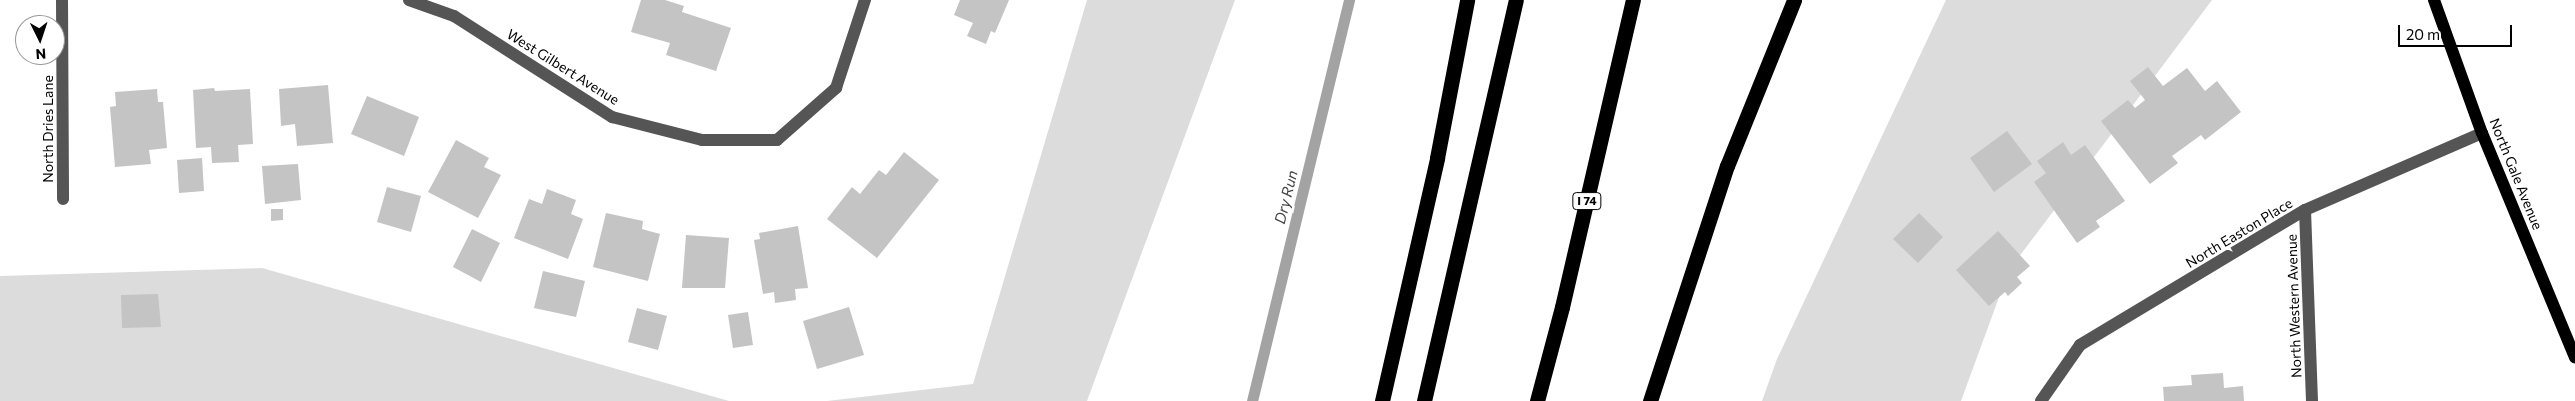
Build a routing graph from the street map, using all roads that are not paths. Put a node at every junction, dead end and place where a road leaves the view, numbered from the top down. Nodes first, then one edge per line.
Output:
1 (62, 0) edge
2 (409, 0) edge
3 (865, 0) edge
4 (1467, 0) edge
5 (1516, 0) edge
6 (1633, 0) edge
7 (1794, 0) edge
8 (2434, 0) edge
9 (2482, 133) junction
10 (63, 199) dead end
11 (2305, 210) junction
12 (2575, 357) edge
13 (1382, 401) edge
14 (1424, 401) edge
15 (1537, 401) edge
16 (1650, 401) edge
17 (2042, 401) edge
18 (2312, 401) edge

1 - 10 street, North Dries Lane
2 - 3 street, West Gilbert Avenue
4 - 13 highway
5 - 14 highway
6 - 15 highway, I 74
7 - 16 highway
8 - 9 main road, North Gale Avenue
9 - 11 street, North Easton Place
9 - 12 main road, North Gale Avenue
11 - 17 street, North Easton Place
11 - 18 street, North Western Avenue

